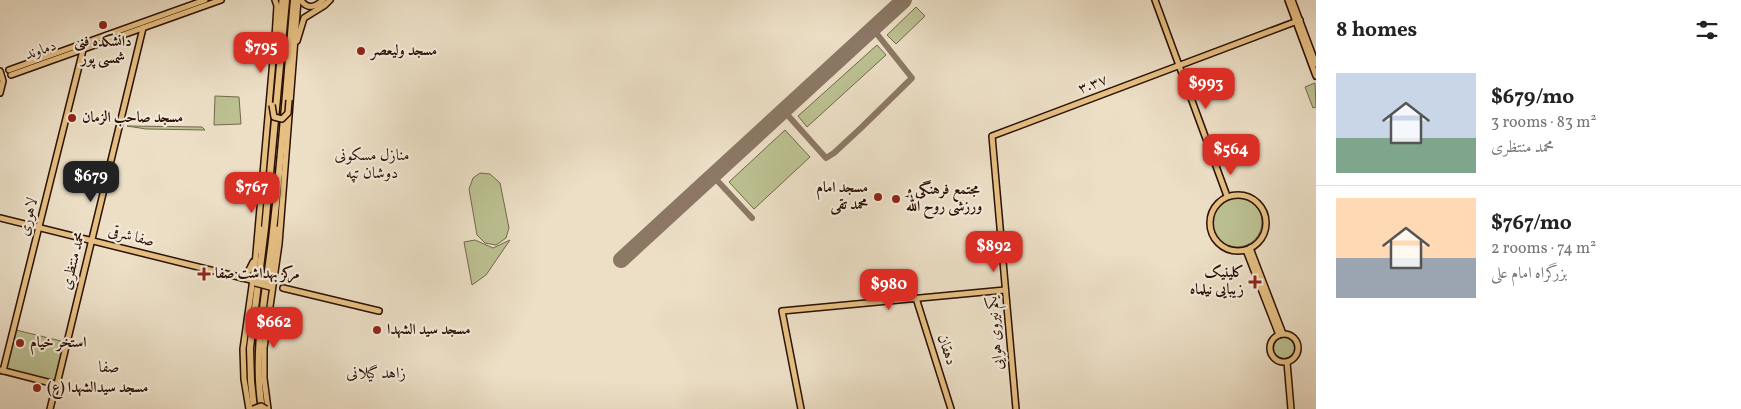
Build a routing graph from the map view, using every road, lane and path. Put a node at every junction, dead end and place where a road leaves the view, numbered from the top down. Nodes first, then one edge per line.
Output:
1 (205, 0) edge
2 (221, 0) edge
3 (275, 0) edge
4 (284, 0) edge
5 (294, 0) edge
6 (299, 0) edge
7 (324, 0) edge
8 (330, 0) edge
9 (1155, 0) edge
10 (1288, 0) edge
11 (1292, 0) edge
12 (1298, 21) junction
13 (143, 28) junction
14 (82, 50) junction
15 (51, 58) junction
16 (1316, 64) edge
17 (1179, 66) junction
18 (0, 71) edge
19 (10, 73) junction
20 (292, 76) junction
21 (1316, 76) edge
22 (3, 81) junction
23 (0, 92) edge
24 (291, 92) junction
25 (272, 106) junction
26 (992, 136) joint
27 (266, 145) junction
28 (267, 153) junction
29 (264, 161) junction
30 (285, 168) junction
31 (1228, 196) junction
32 (2, 219) edge
33 (39, 228) junction
34 (92, 241) junction
35 (1248, 249) junction
36 (255, 255) junction
37 (276, 270) junction
38 (253, 281) junction
39 (271, 287) junction
40 (282, 288) junction
41 (1005, 290) junction
42 (916, 298) junction
43 (379, 311) dead end
44 (1281, 334) junction
45 (1286, 362) junction
46 (1, 370) edge
47 (56, 384) junction
48 (246, 387) junction
49 (50, 409) edge
50 (249, 409) edge
51 (254, 409) edge
52 (262, 409) edge
53 (267, 409) edge
54 (801, 409) edge
55 (952, 409) edge
56 (1016, 409) edge
57 (1290, 409) edge

1 - 15 main road, دماوند
2 - 13 main road, دماوند
3 - 27 main road
4 - 25 main road
4 - 38 highway
5 - 39 highway
6 - 7 main road
6 - 20 main road
8 - 20 main road
9 - 17 main road
10 - 12 main road
11 - 12 main road
12 - 16 main road
12 - 17 main road, ۳.۳۷
12 - 21 main road
13 - 14 main road, دماوند
13 - 34 main road, محمد منتظری
14 - 15 main road, دماوند
14 - 33 main road, لاهوری
15 - 19 main road, دماوند
15 - 19 main road
17 - 26 main road, ۳.۳۷
17 - 31 main road
18 - 22 main road
19 - 22 main road, دماوند
20 - 24 main road
22 - 23 main road
24 - 25 main road, bridge
24 - 30 main road
25 - 28 main road
26 - 41 main road, یکم نیروی هوایی
27 - 28 main road
27 - 29 main road
28 - 29 main road
28 - 38 main road
29 - 36 main road
30 - 37 main road
30 - 39 main road
31 - 35 main road
31 - 35 main road
32 - 33 main road, صفا شرقی
33 - 34 main road, صفا شرقی
33 - 46 main road, لاهوری
34 - 38 main road, صفا شرقی
34 - 47 main road, محمد منتظری
35 - 44 main road
36 - 38 main road
36 - 38 main road
37 - 39 main road
37 - 40 main road
38 - 39 main road, صفا شرقی, bridge
38 - 48 main road
38 - 48 main road
38 - 51 highway
39 - 40 main road
39 - 40 main road, صفا شرقی
39 - 52 highway
39 - 53 main road
40 - 43 main road
41 - 42 main road
41 - 56 main road, یکم نیروی هوایی
42 - 54 main road
42 - 55 main road, دهقان
44 - 45 main road
44 - 45 main road
45 - 57 main road
46 - 47 main road
47 - 49 main road, محمد منتظری
48 - 50 main road
51 - 53 main road, bridge

